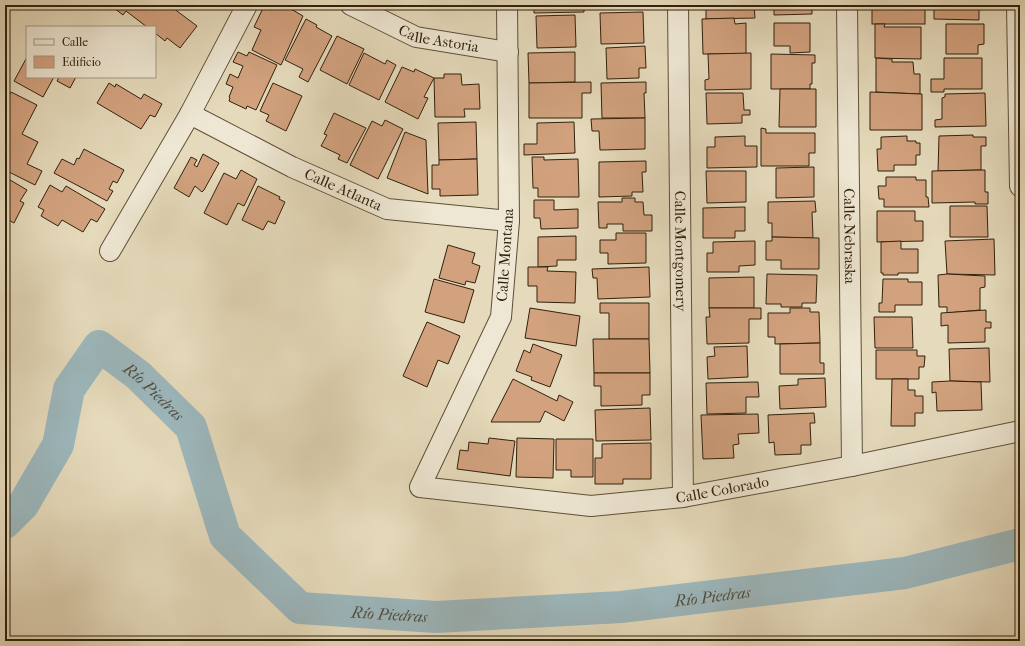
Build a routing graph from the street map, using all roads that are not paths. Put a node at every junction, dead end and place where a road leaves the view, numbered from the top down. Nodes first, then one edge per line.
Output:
1 (247, 5) edge
2 (351, 5) edge
3 (507, 5) edge
4 (678, 5) edge
5 (847, 5) edge
6 (1017, 5) edge
7 (508, 52) junction
8 (190, 114) junction
9 (1020, 186) edge
10 (509, 221) junction
11 (110, 251) dead end
12 (1020, 431) edge
13 (852, 466) junction
14 (420, 487) joint
15 (683, 496) junction

1 - 8 street
2 - 7 street, Calle Astoria
3 - 7 street, Calle Montana
4 - 15 street, Calle Montgomery
5 - 13 street, Calle Nebraska
6 - 9 street
7 - 10 street, Calle Montana
8 - 10 street, Calle Atlanta
8 - 11 street
10 - 14 street, Calle Montana
12 - 13 street, Calle Colorado
13 - 15 street, Calle Colorado
14 - 15 street, Calle Colorado

